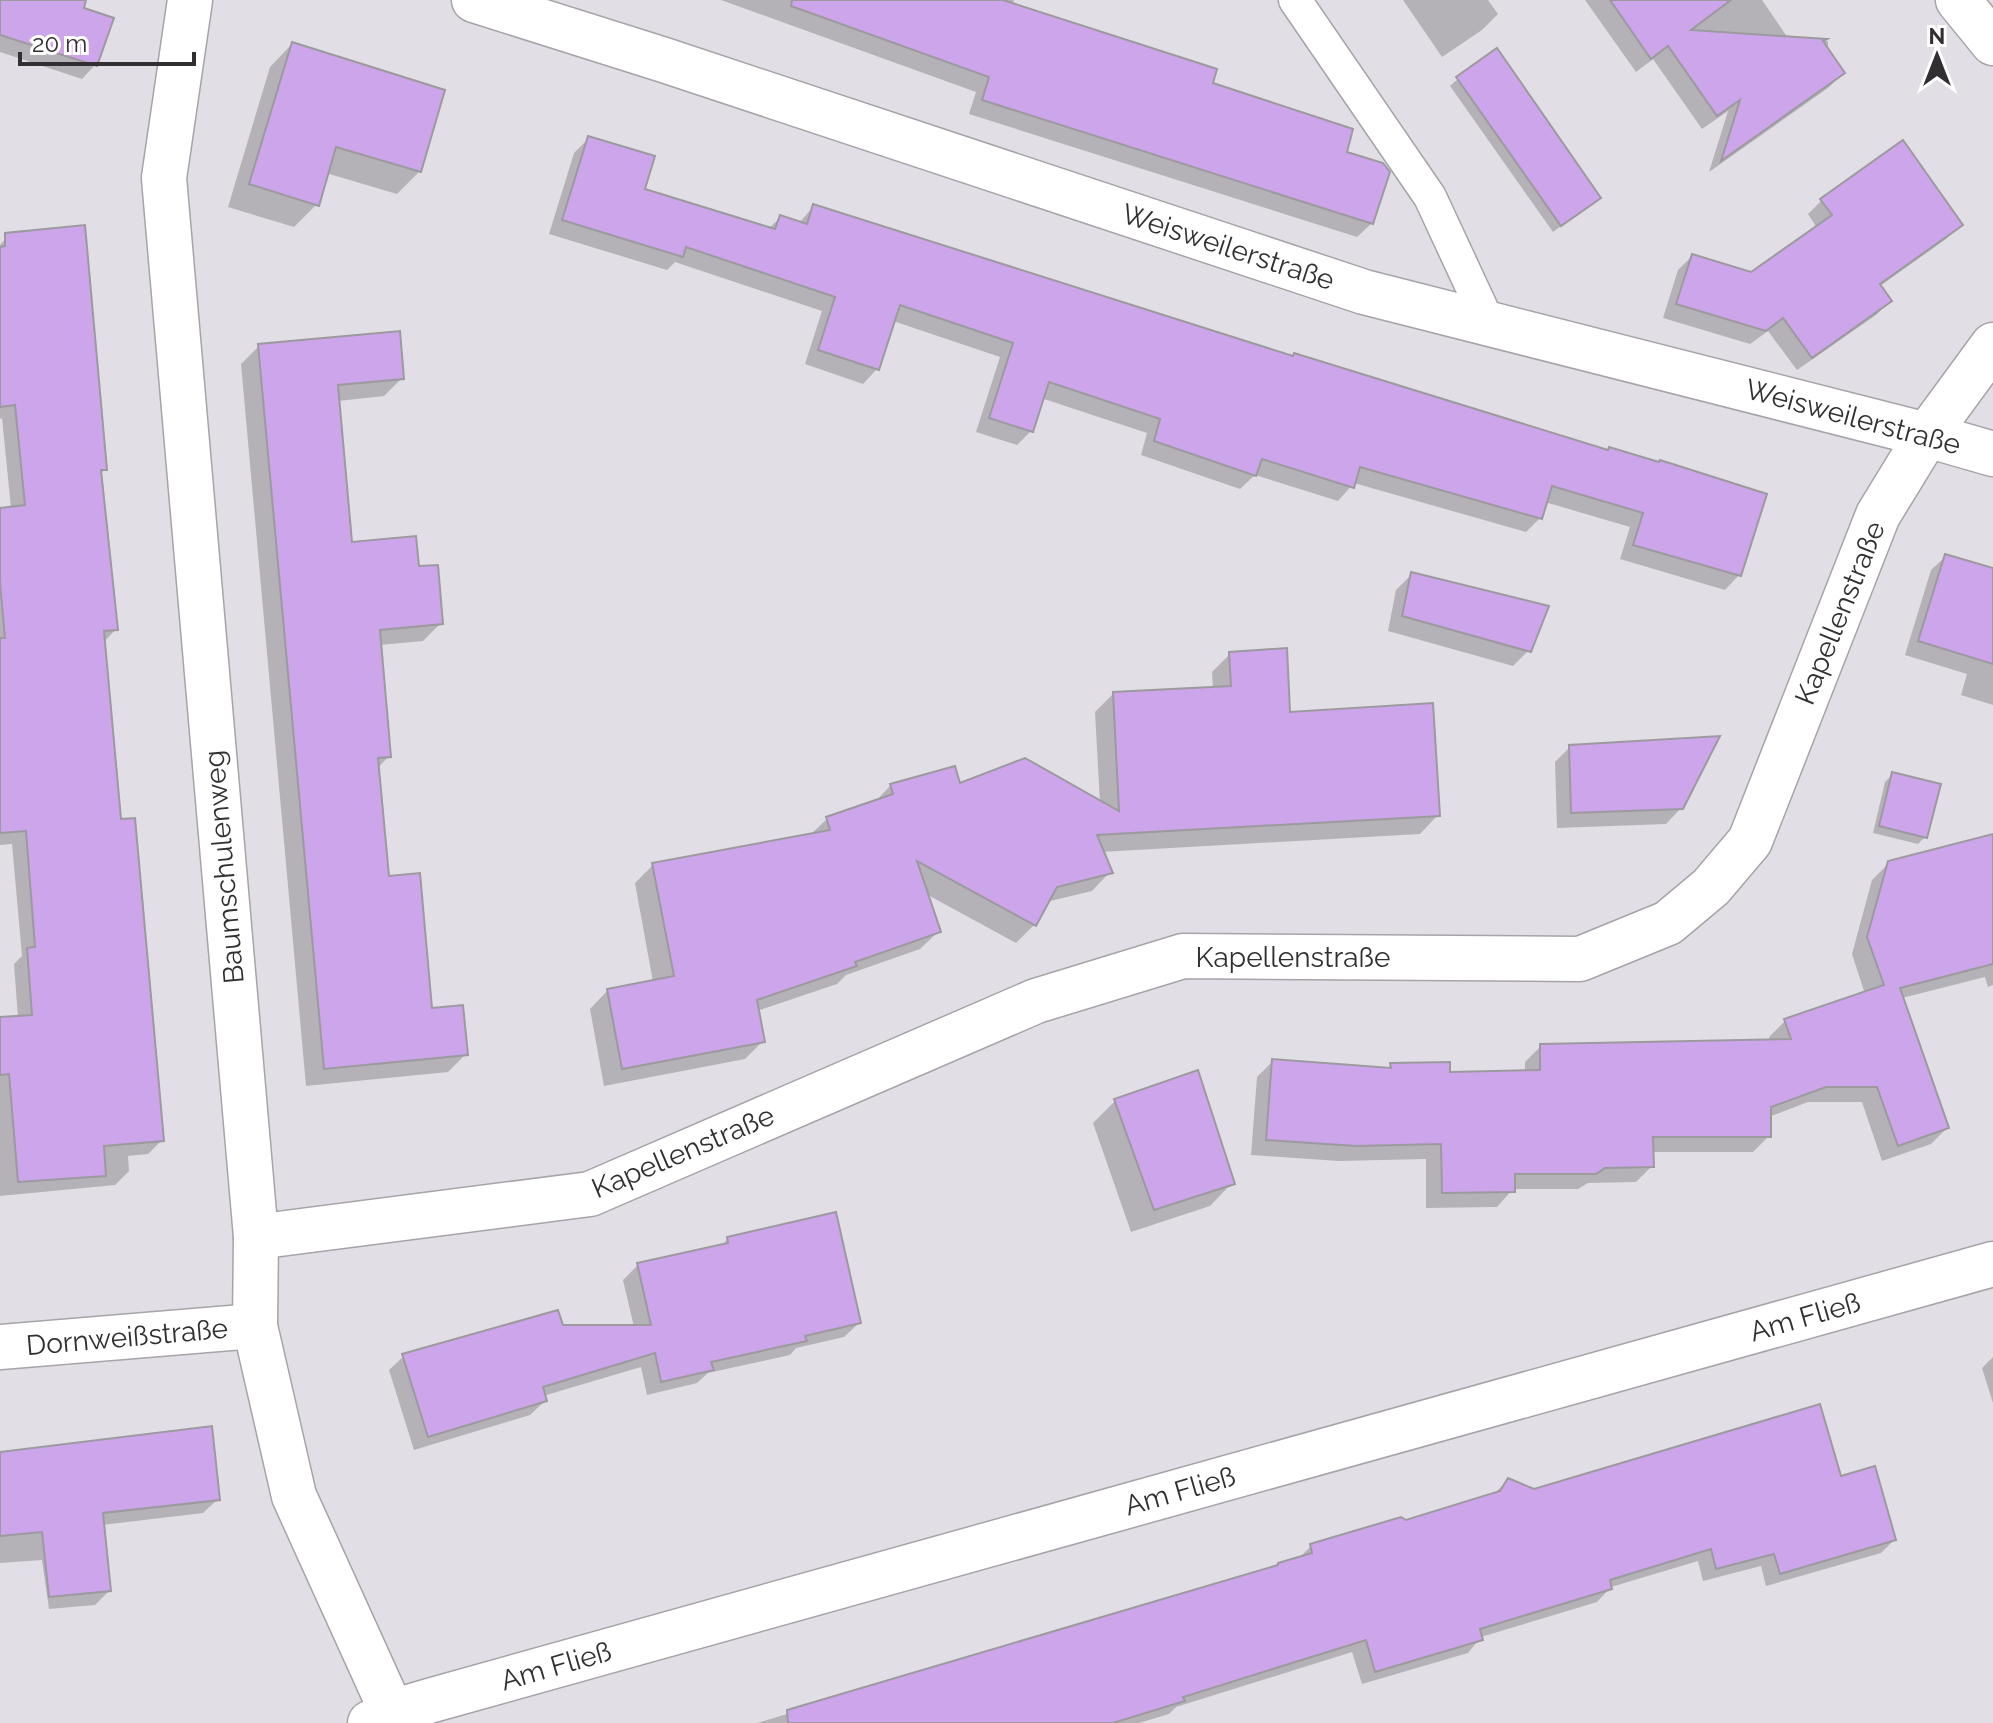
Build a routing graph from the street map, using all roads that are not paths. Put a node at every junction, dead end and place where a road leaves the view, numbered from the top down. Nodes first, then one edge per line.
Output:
1 (190, 0) edge
2 (474, 0) edge
3 (1295, 0) edge
4 (1958, 0) edge
5 (1993, 43) edge
6 (1489, 324) junction
7 (1993, 345) edge
8 (1927, 435) junction
9 (1993, 454) edge
10 (256, 1237) junction
11 (1993, 1264) edge
12 (255, 1326) junction
13 (0, 1347) edge
14 (381, 1717) edge

1 - 10 street, Baumschulenweg
2 - 6 street, Weisweilerstraße
3 - 6 lane
4 - 5 street
6 - 8 street, Weisweilerstraße
7 - 8 street, Kapellenstraße
8 - 9 street, Weisweilerstraße
8 - 10 street, Kapellenstraße
10 - 12 street, Baumschulenweg
11 - 14 street, Am Fließ
12 - 13 street, Dornweißstraße
12 - 14 street, Baumschulenweg

